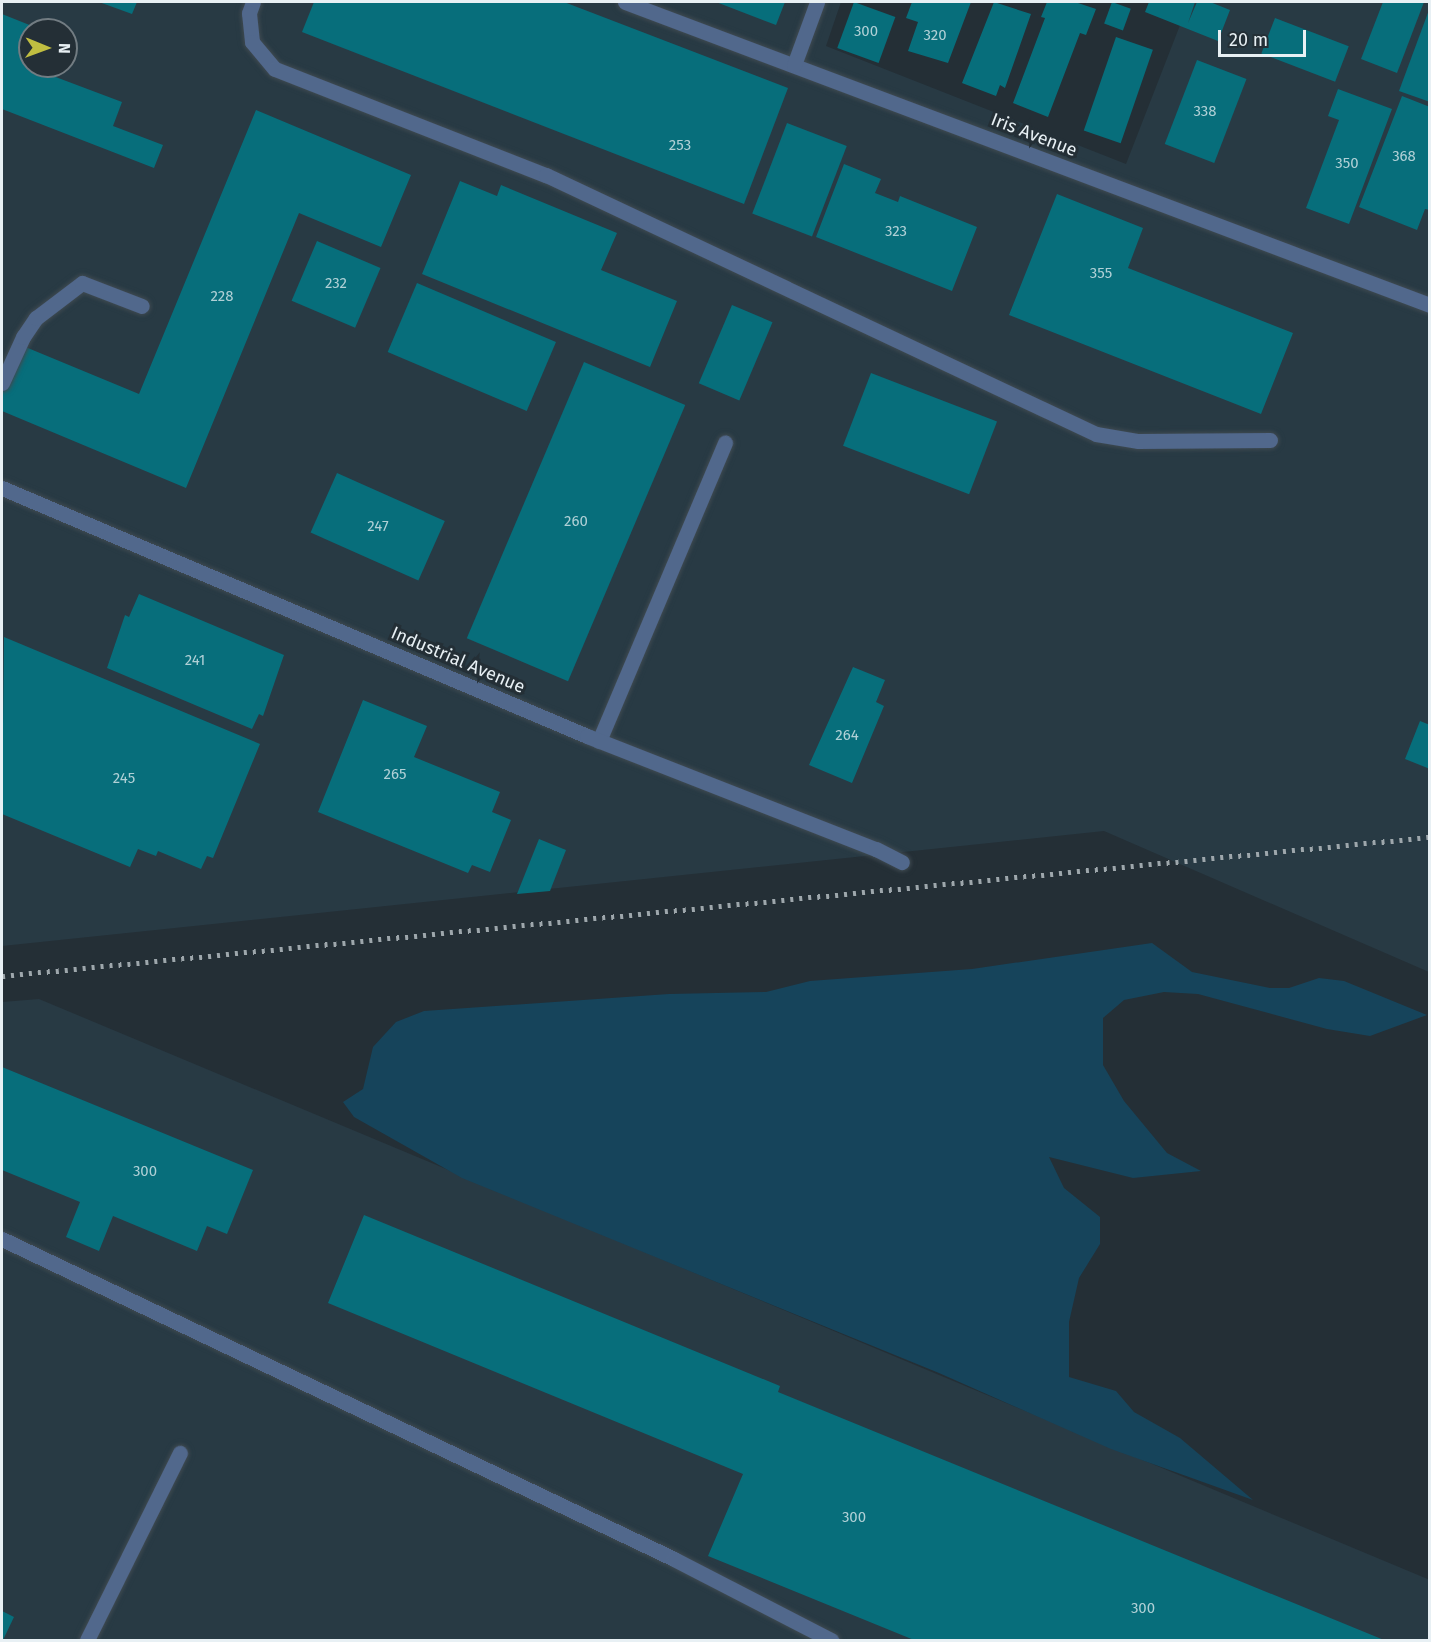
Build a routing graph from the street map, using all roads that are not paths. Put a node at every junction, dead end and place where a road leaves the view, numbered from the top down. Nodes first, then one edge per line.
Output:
1 (253, 2) edge
2 (625, 2) edge
3 (818, 2) edge
4 (794, 65) junction
5 (1430, 304) edge
6 (142, 306) dead end
7 (2, 383) edge
8 (1270, 440) dead end
9 (725, 443) dead end
10 (2, 488) edge
11 (599, 741) junction
12 (902, 862) dead end
13 (2, 1239) edge
14 (180, 1453) dead end
15 (87, 1641) edge
16 (831, 1641) edge

1 - 8 street
2 - 4 street, Iris Avenue
3 - 4 street
4 - 5 street, Iris Avenue
6 - 7 street
9 - 11 street
10 - 11 street, Industrial Avenue
11 - 12 street, Industrial Avenue
13 - 16 street
14 - 15 street

